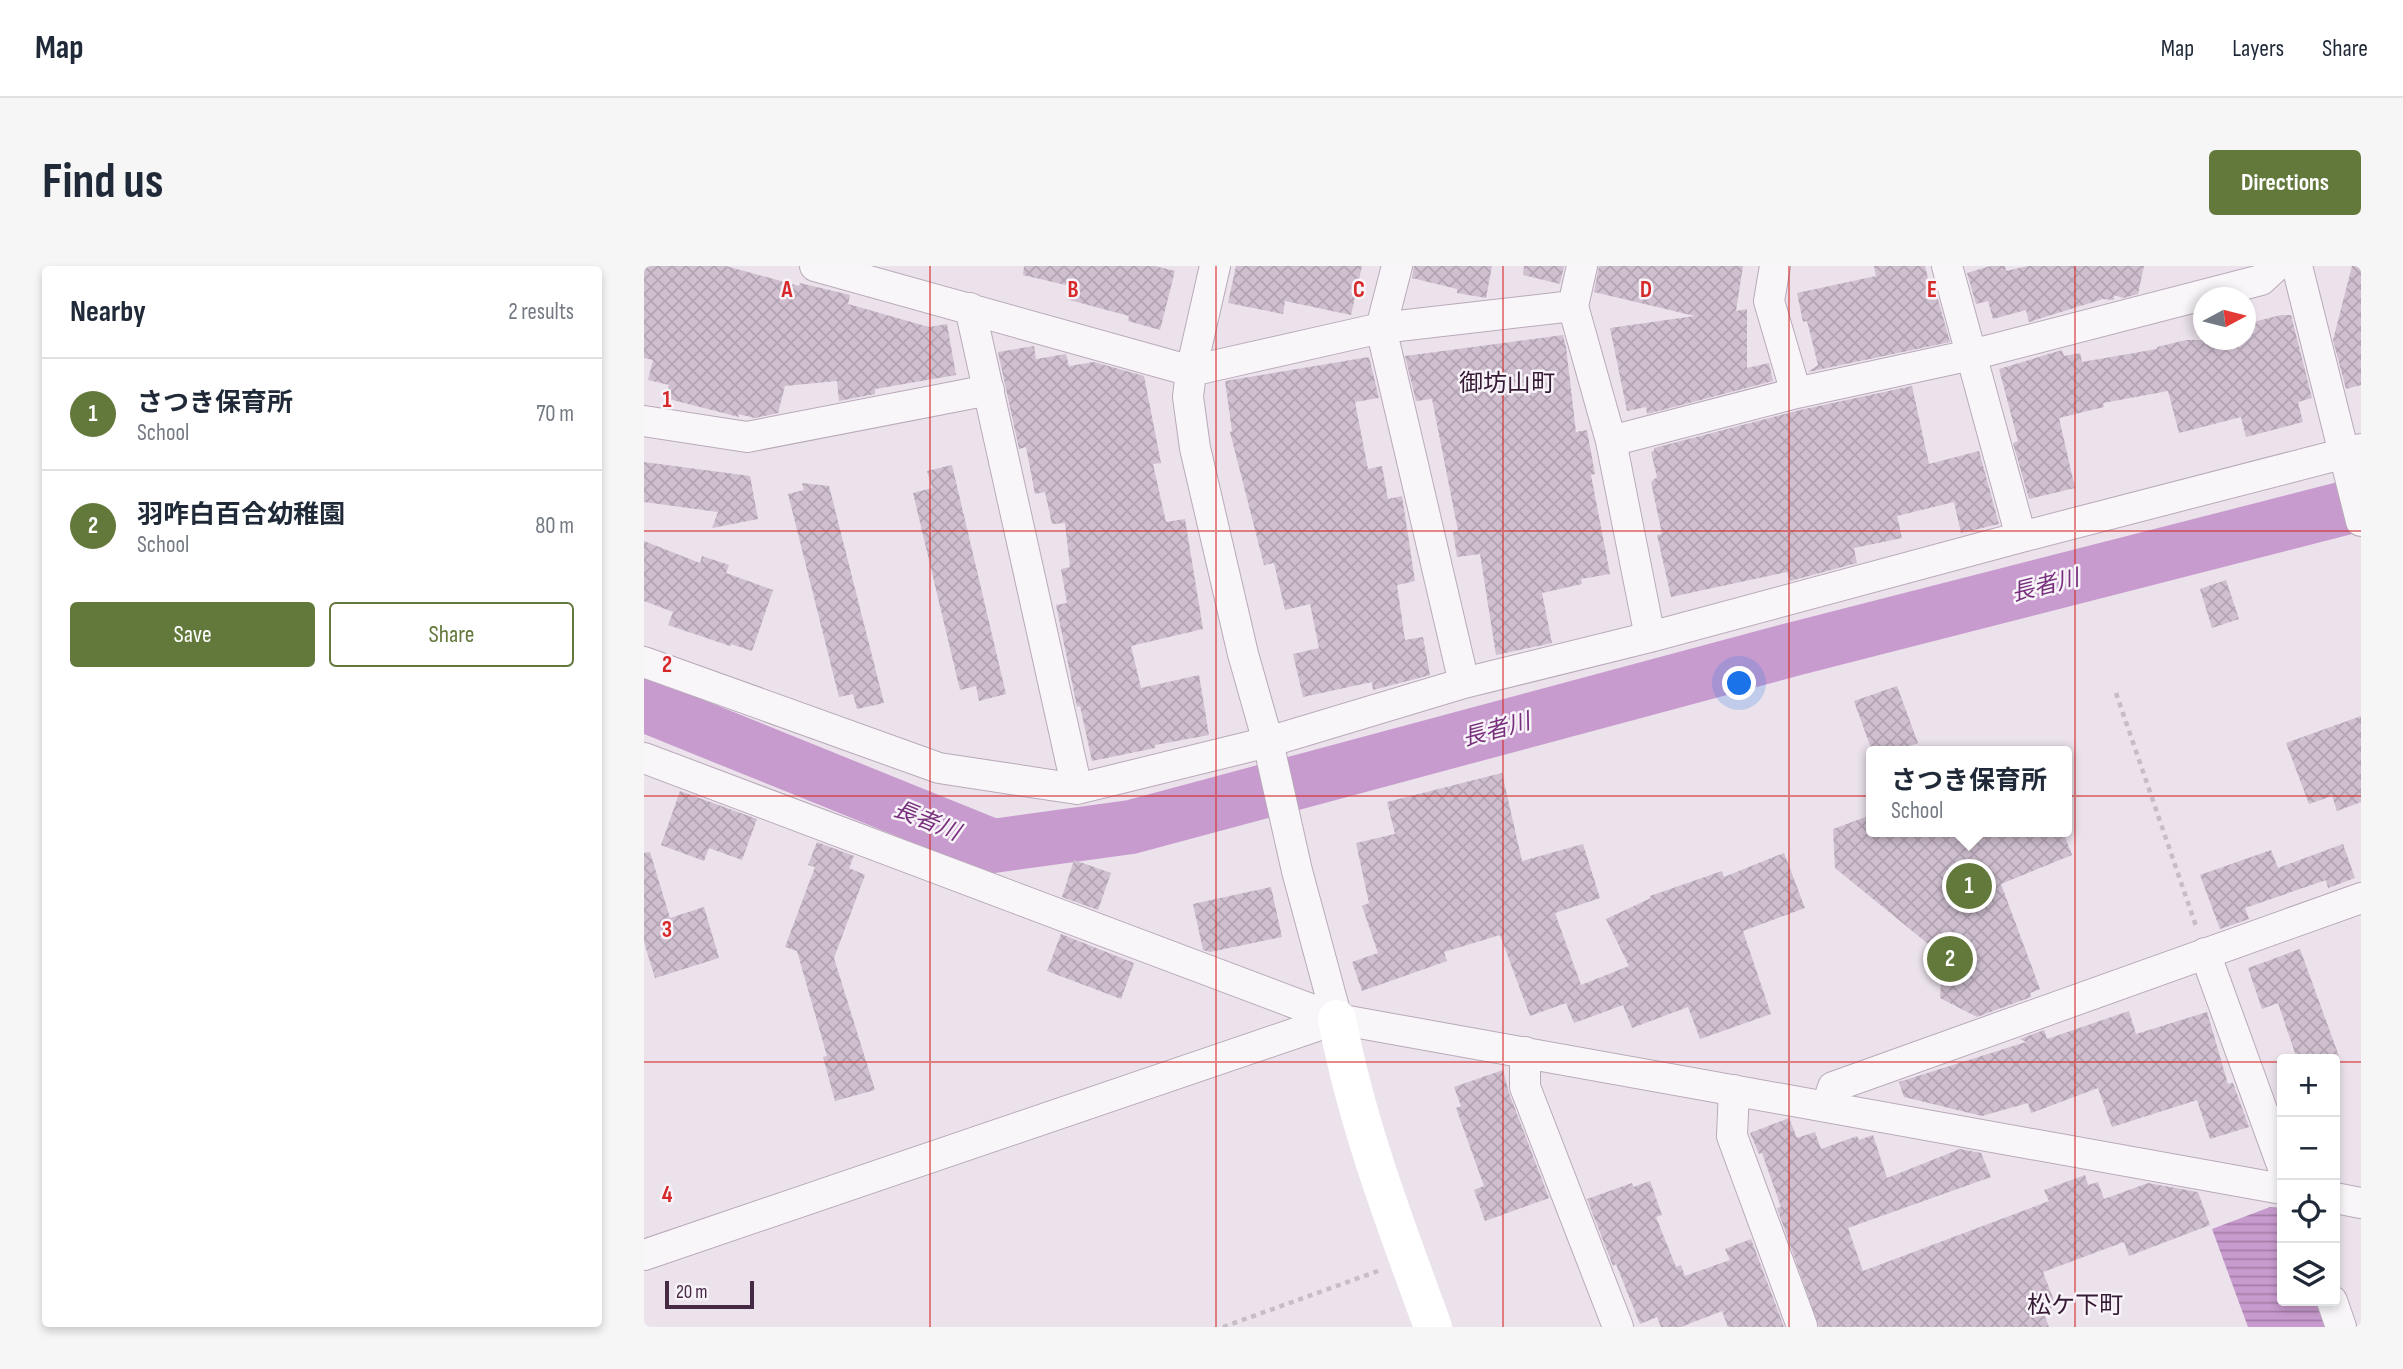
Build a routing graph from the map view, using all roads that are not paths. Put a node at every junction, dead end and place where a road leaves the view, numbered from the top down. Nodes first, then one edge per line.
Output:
1 (815, 266) edge
2 (1215, 266) edge
3 (1397, 266) edge
4 (1582, 266) edge
5 (1775, 266) edge
6 (1947, 266) edge
7 (2276, 266) edge
8 (2297, 266) edge
9 (1573, 306) junction
10 (971, 308) junction
11 (1381, 328) junction
12 (1971, 355) junction
13 (1191, 371) junction
14 (989, 390) junction
15 (1797, 393) junction
16 (644, 421) edge
17 (1611, 441) junction
18 (2352, 460) edge
19 (2361, 521) edge
20 (2021, 537) junction
21 (1650, 637) junction
22 (644, 662) edge
23 (1464, 683) junction
24 (1268, 742) junction
25 (644, 758) edge
26 (1077, 789) junction
27 (2361, 898) edge
28 (2205, 953) junction
29 (1337, 1019) junction
30 (1525, 1052) junction
31 (1734, 1090) junction
32 (1827, 1106) junction
33 (2277, 1151) edge
34 (2277, 1188) edge
35 (2340, 1199) edge
36 (2361, 1203) edge
37 (644, 1255) edge
38 (2334, 1306) edge
39 (1802, 1326) edge
40 (1433, 1327) edge
41 (1618, 1327) edge
42 (2341, 1327) edge

1 - 10 street
2 - 13 street
3 - 11 street
4 - 9 street
5 - 15 street
6 - 12 street
7 - 12 street
8 - 18 street
9 - 11 street
9 - 17 street
10 - 13 street
10 - 14 street
11 - 13 street
11 - 23 street
12 - 15 street
12 - 20 street
13 - 24 street
14 - 16 street
14 - 26 street
15 - 17 street
17 - 21 street
18 - 19 street
18 - 20 street
20 - 21 street
21 - 23 street
22 - 26 street
23 - 24 street
24 - 26 street
24 - 29 street
25 - 29 street
27 - 28 street
28 - 32 street
28 - 33 street
29 - 30 street
29 - 37 street
29 - 40 street
30 - 31 street
30 - 41 street
31 - 32 street
31 - 39 street
32 - 34 street
35 - 36 street
38 - 42 street

